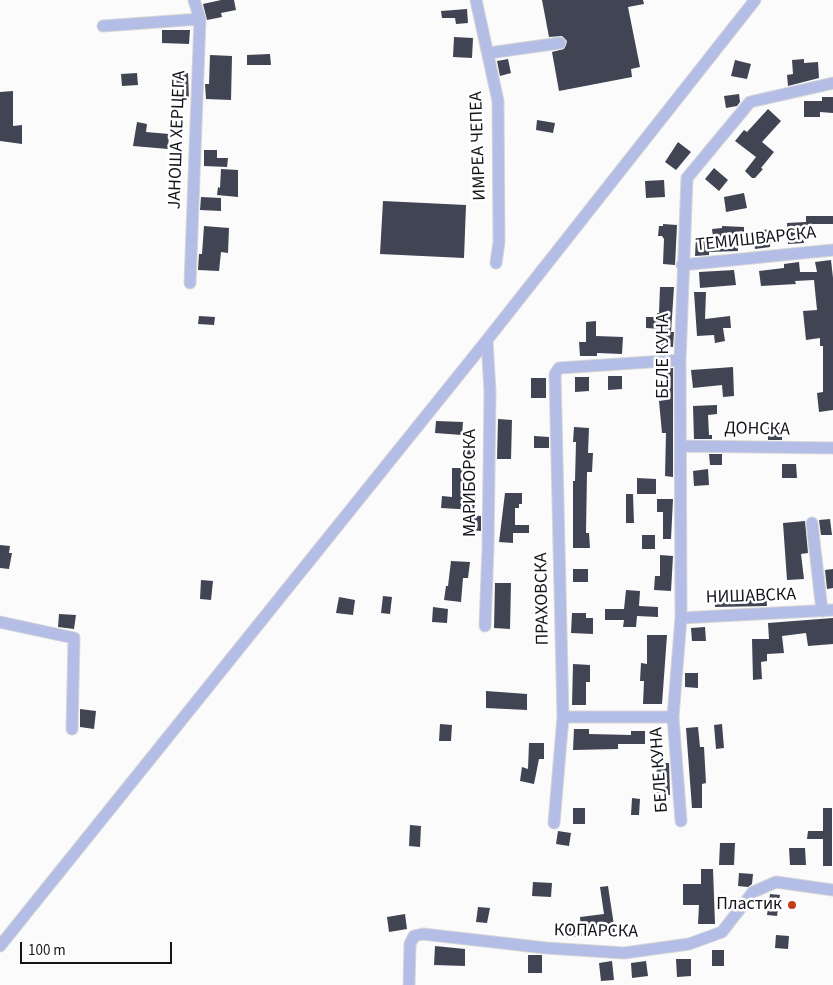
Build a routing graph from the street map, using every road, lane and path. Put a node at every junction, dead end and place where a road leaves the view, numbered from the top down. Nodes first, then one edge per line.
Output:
1 (194, 0) edge
2 (476, 0) edge
3 (755, 0) edge
4 (200, 19) junction
5 (103, 26) dead end
6 (560, 42) dead end
7 (489, 54) junction
8 (833, 82) edge
9 (833, 250) edge
10 (496, 263) dead end
11 (682, 265) junction
12 (190, 283) dead end
13 (488, 340) junction
14 (680, 360) junction
15 (681, 446) junction
16 (833, 448) edge
17 (812, 523) dead end
18 (828, 611) edge
19 (681, 618) junction
20 (0, 622) edge
21 (484, 626) dead end
22 (563, 717) junction
23 (674, 717) junction
24 (72, 728) dead end
25 (680, 821) dead end
26 (554, 823) dead end
27 (833, 890) edge
28 (0, 946) edge
29 (409, 985) edge

1 - 4 street, ЈАНОША ХЕРЦЕГА
2 - 7 street, ИМРЕА ЧЕПЕА
3 - 13 street
4 - 5 street
4 - 12 street, ЈАНОША ХЕРЦЕГА
6 - 7 street
7 - 10 street, ИМРЕА ЧЕПЕА
8 - 11 street, БЕЛЕ КУНА
9 - 11 street, ТЕМИШВАРСКА
11 - 14 street, БЕЛЕ КУНА
13 - 21 street, МАРИБОРСКА
13 - 28 street
14 - 15 street, БЕЛЕ КУНА
14 - 22 street, ПРАХОВСКА
15 - 16 street, ДОНСКА
15 - 19 street, БЕЛЕ КУНА
17 - 18 street, НИШАВСКА
18 - 19 street, НИШАВСКА
19 - 23 street, БЕЛЕ КУНА
20 - 24 street
22 - 23 street, БЕЛЕ КУНА
22 - 26 street, ПРАХОВСКА
23 - 25 street, БЕЛЕ КУНА
27 - 29 street, КОПАРСКА

